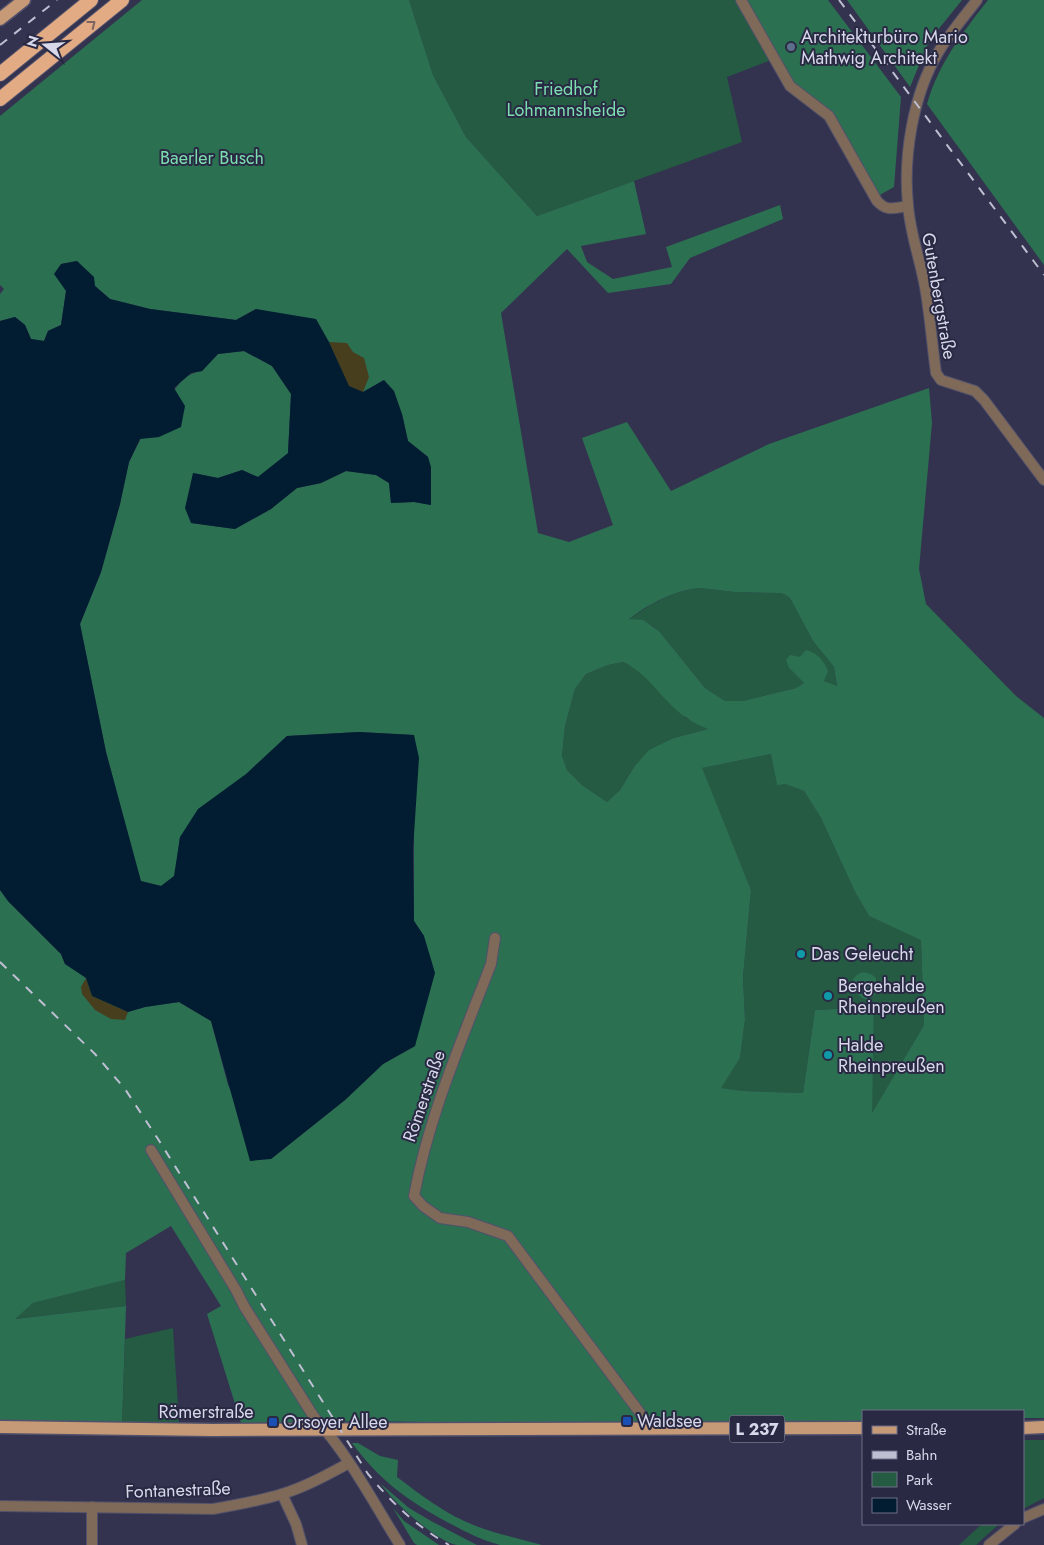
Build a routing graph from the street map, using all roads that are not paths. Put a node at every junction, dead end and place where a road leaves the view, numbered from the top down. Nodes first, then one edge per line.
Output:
1 (24, 0) edge
2 (91, 0) edge
3 (122, 0) edge
4 (742, 0) edge
5 (978, 0) edge
6 (0, 19) edge
7 (0, 74) edge
8 (0, 99) edge
9 (908, 206) junction
10 (1044, 480) edge
11 (495, 938) dead end
12 (151, 1150) dead end
13 (1044, 1427) edge
14 (0, 1428) edge
15 (862, 1428) edge
16 (1024, 1428) edge
17 (325, 1429) junction
18 (652, 1429) junction
19 (349, 1463) junction
20 (282, 1494) junction
21 (0, 1506) edge
22 (92, 1507) junction
23 (1044, 1509) edge
24 (1024, 1518) edge
25 (1014, 1525) edge
26 (92, 1545) edge
27 (302, 1545) edge
28 (400, 1545) edge
29 (988, 1545) edge

1 - 6 main road
2 - 7 highway
8 -> 3 highway
4 - 9 street
5 - 9 street, Gutenbergstraße
9 - 10 street, Gutenbergstraße
11 - 18 street, Römerstraße
12 - 17 street
13 - 16 main road
14 - 17 main road, Römerstraße / L 237
15 - 18 main road, Römerstraße / L 237
17 - 18 main road, Römerstraße / L 237
17 - 19 street
19 - 20 street, Fontanestraße
19 - 28 street
20 - 22 street, Fontanestraße
20 - 27 street
21 - 22 street, Fontanestraße
22 - 26 street
23 - 24 street
25 - 29 street

